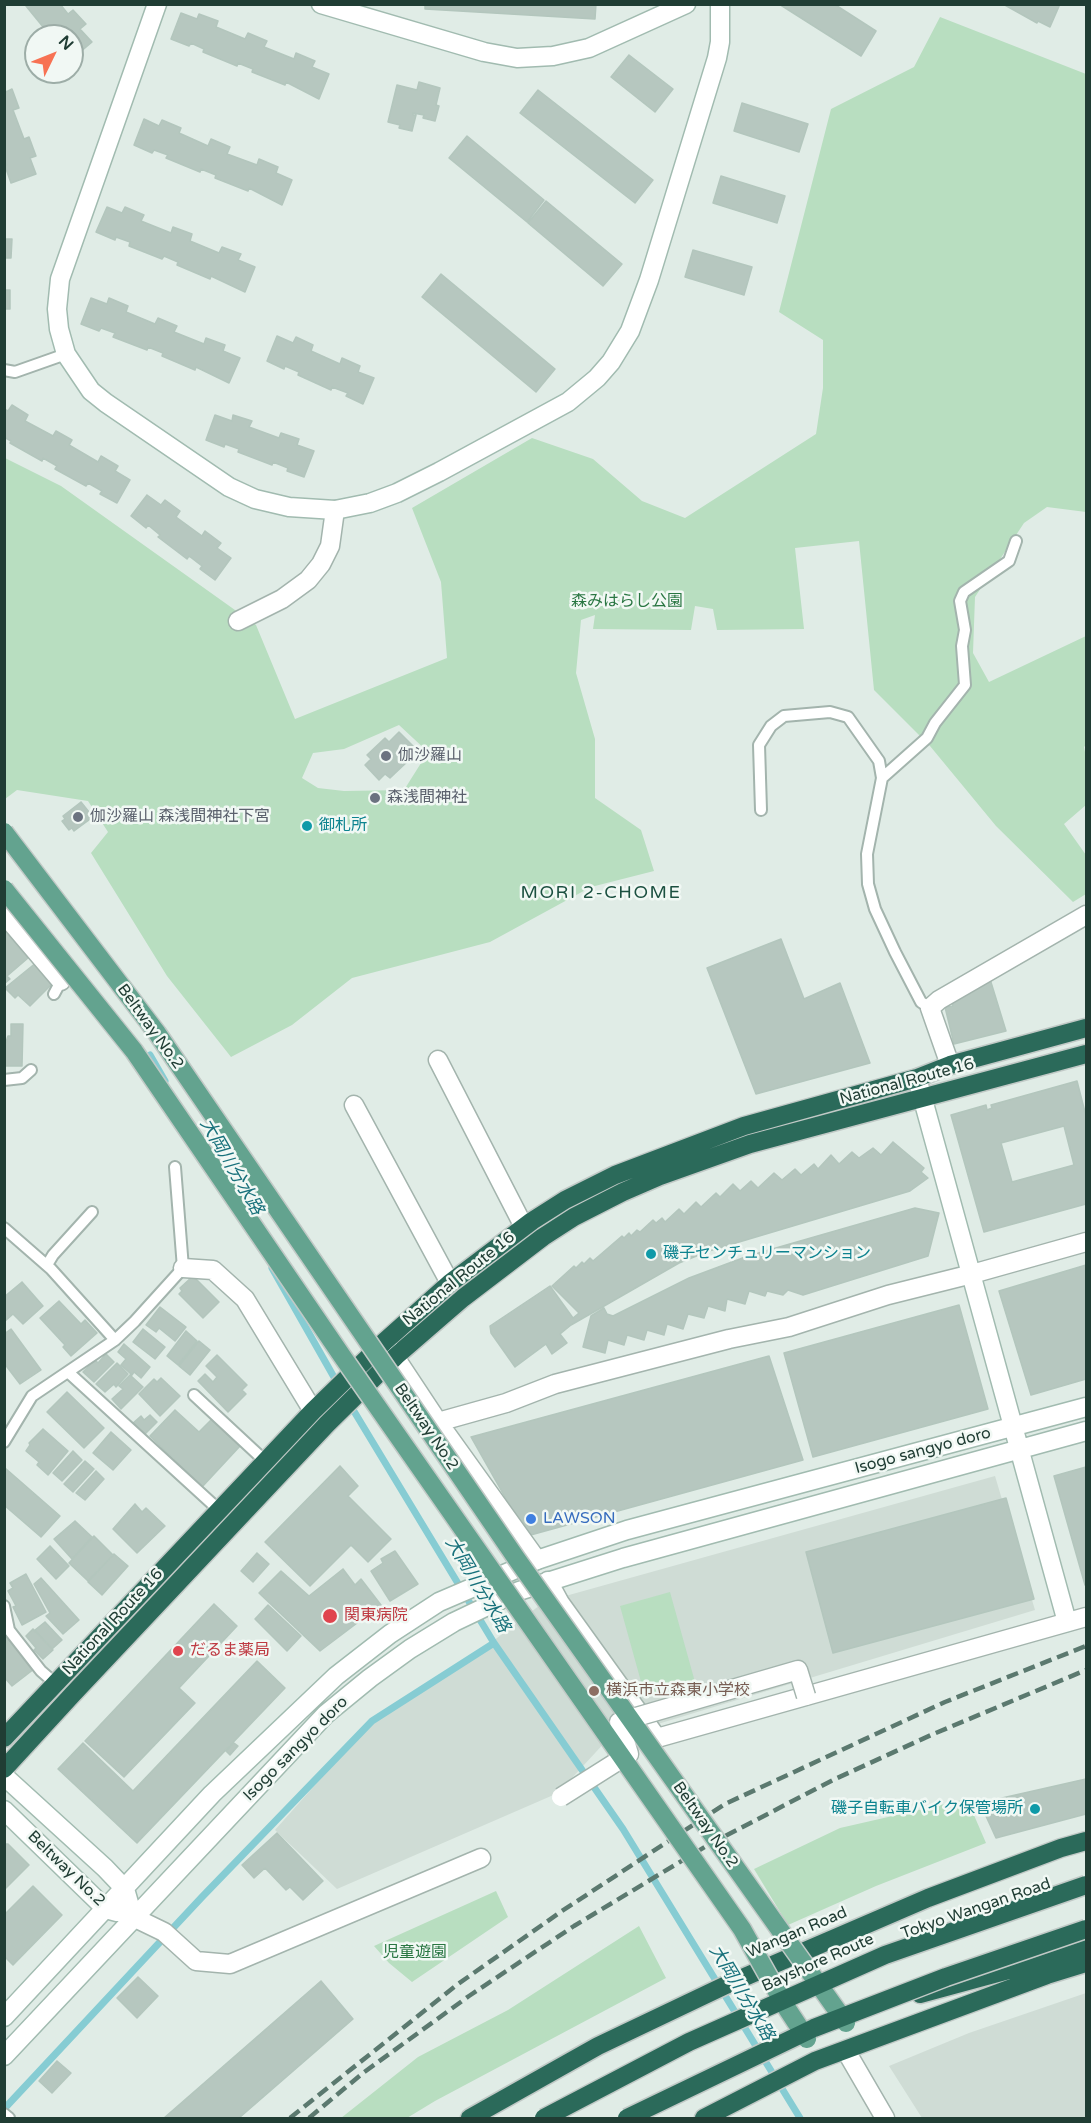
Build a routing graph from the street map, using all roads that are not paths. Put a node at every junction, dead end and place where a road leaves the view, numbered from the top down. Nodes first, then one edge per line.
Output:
1 (157, 4) edge
2 (321, 4) edge
3 (686, 4) edge
4 (720, 4) edge
5 (66, 354) junction
6 (4, 370) edge
7 (335, 510) junction
8 (1016, 541) dead end
9 (238, 621) dead end
10 (882, 778) junction
11 (761, 810) dead end
12 (4, 832) edge
13 (4, 889) edge
14 (4, 914) edge
15 (1086, 915) edge
16 (58, 988) dead end
17 (930, 1008) junction
18 (1086, 1028) edge
19 (1086, 1054) edge
20 (438, 1060) dead end
21 (950, 1065) junction
22 (31, 1070) dead end
23 (917, 1078) junction
24 (4, 1080) edge
25 (923, 1096) junction
26 (354, 1105) dead end
27 (175, 1167) dead end
28 (92, 1212) dead end
29 (524, 1227) junction
30 (4, 1228) edge
31 (1086, 1242) edge
32 (47, 1266) junction
33 (183, 1268) junction
34 (972, 1274) junction
35 (450, 1283) junction
36 (115, 1340) junction
37 (390, 1349) junction
38 (68, 1372) junction
39 (194, 1395) dead end
40 (1086, 1407) edge
41 (313, 1411) junction
42 (438, 1422) junction
43 (1013, 1427) junction
44 (1086, 1431) edge
45 (4, 1442) edge
46 (1020, 1449) junction
47 (266, 1461) junction
48 (759, 1496) junction
49 (219, 1510) junction
50 (764, 1518) junction
51 (537, 1560) junction
52 (548, 1581) junction
53 (4, 1606) edge
54 (1086, 1617) edge
55 (1067, 1622) junction
56 (56, 1684) junction
57 (806, 1696) junction
58 (4, 1738) edge
59 (4, 1769) edge
60 (4, 1776) edge
61 (561, 1797) dead end
62 (4, 1810) edge
63 (1086, 1841) edge
64 (481, 1858) dead end
65 (1086, 1876) edge
66 (1086, 1885) edge
67 (125, 1889) junction
68 (1086, 1891) edge
69 (106, 1908) junction
70 (134, 1917) junction
71 (1086, 1931) edge
72 (1086, 1949) edge
73 (890, 1959) junction
74 (1086, 1963) edge
75 (822, 1988) junction
76 (912, 1996) junction
77 (784, 2004) junction
78 (4, 2017) edge
79 (846, 2023) junction
80 (807, 2039) junction
81 (846, 2051) junction
82 (4, 2056) edge
83 (4, 2114) edge
84 (9, 2118) edge
85 (470, 2118) edge
86 (544, 2118) edge
87 (555, 2118) edge
88 (627, 2118) edge
89 (643, 2118) edge
90 (704, 2118) edge
91 (885, 2118) edge

1 - 5 street
2 - 3 street
4 - 7 street
5 - 6 lane
5 - 7 street
7 - 9 street
8 - 10 lane
10 - 11 lane
10 - 17 lane
12 - 75 main road, Beltway No.2, bridge
13 - 77 main road, Beltway No.2, bridge
14 - 16 street
15 - 17 street
17 - 21 street
18 - 21 highway, National Route 16
19 - 25 highway, National Route 16
20 - 29 street
21 - 23 highway, National Route 16
22 - 24 lane
23 - 25 street
23 - 29 highway, National Route 16
25 - 34 street
25 - 37 highway, National Route 16
26 - 35 street
27 - 33 lane
28 - 32 lane
29 - 35 highway, National Route 16
30 - 32 lane
31 - 34 street
32 - 36 lane
33 - 36 lane
33 - 41 street
34 - 42 street
34 - 43 street
35 - 37 highway, National Route 16
36 - 38 lane
37 - 41 highway, National Route 16
37 - 42 street
37 - 59 highway, National Route 16
38 - 45 lane
38 - 49 lane
39 - 47 lane
40 - 43 street, Isogo sangyo doro
41 - 47 highway, National Route 16
42 - 51 street
43 - 46 street
43 - 48 street, Isogo sangyo doro
44 - 46 street, Isogo sangyo doro
46 - 50 street, Isogo sangyo doro
46 - 55 street
47 - 49 highway, National Route 16
48 - 50 street
48 - 51 street, Isogo sangyo doro
49 - 56 highway, National Route 16
50 - 52 street, Isogo sangyo doro
51 - 67 street, Isogo sangyo doro
52 - 57 street
52 - 70 street, Isogo sangyo doro
53 - 56 lane
54 - 55 street
55 - 57 street
56 - 58 highway, National Route 16
57 - 61 street, bridge
60 - 67 street, Beltway No.2
62 - 69 street, Beltway No.2
63 - 85 highway, Wangan Road
64 - 70 street, Beltway No.2
65 - 73 highway, bridge
66 - 86 highway, Bayshore Route, bridge
67 - 69 street, Isogo sangyo doro
67 - 70 street
68 - 73 highway, Tokyo Wangan Road
69 - 70 street, Beltway No.2
69 - 78 street, Isogo sangyo doro
70 - 82 street, Isogo sangyo doro
71 - 76 highway, bridge
71 - 88 highway, bridge
72 - 76 highway
73 - 75 highway, Tokyo Wangan Road
74 - 81 highway
75 - 77 highway, Tokyo Wangan Road, bridge
75 - 79 main road, Beltway No.2, bridge
76 - 79 highway
77 - 80 main road, Beltway No.2, bridge
77 - 87 highway, Tokyo Wangan Road, bridge
79 - 80 highway
80 - 89 highway
81 - 90 highway
81 - 91 street
83 - 84 lane

